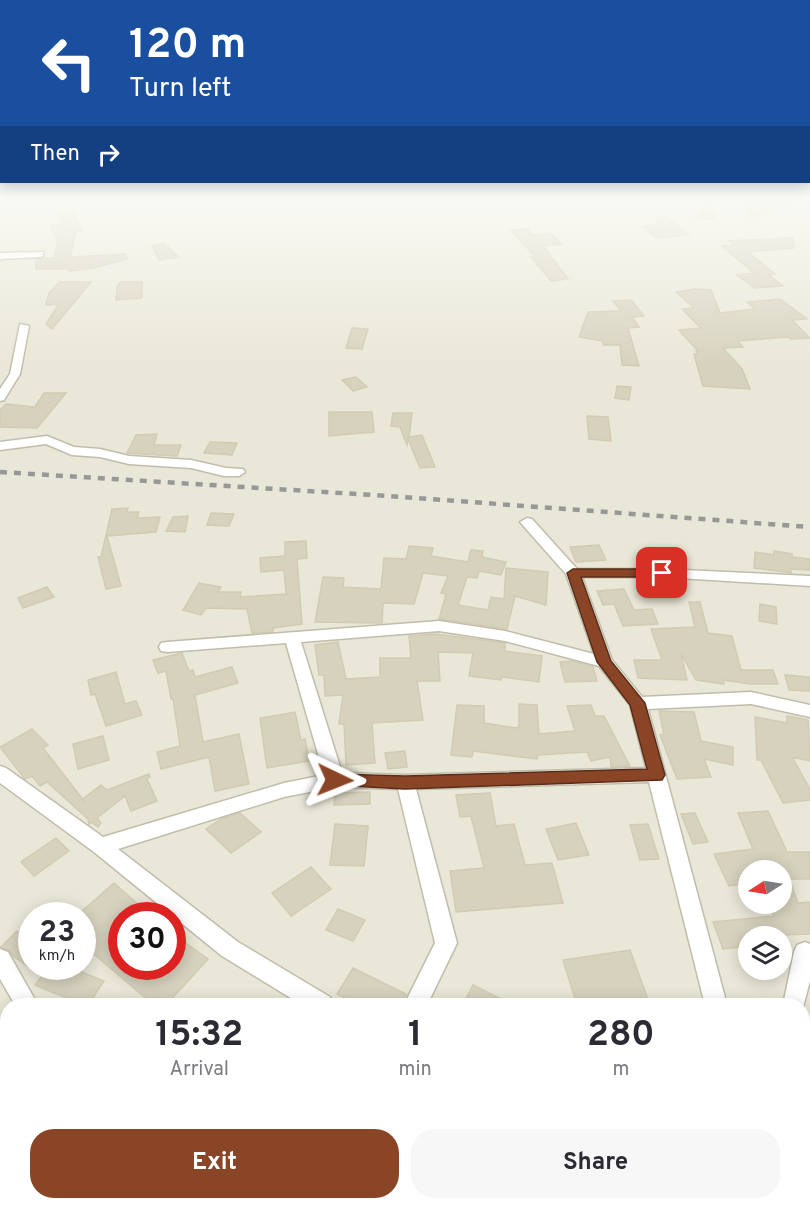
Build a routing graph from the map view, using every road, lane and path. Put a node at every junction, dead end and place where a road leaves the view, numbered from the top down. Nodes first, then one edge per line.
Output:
1 (40, 254) dead end
2 (0, 256) edge
3 (24, 326) dead end
4 (0, 398) edge
5 (0, 446) edge
6 (239, 472) dead end
7 (526, 522) dead end
8 (573, 573) junction
9 (810, 581) edge
10 (292, 638) junction
11 (167, 647) dead end
12 (605, 662) junction
13 (638, 703) junction
14 (810, 711) edge
15 (0, 773) edge
16 (656, 775) junction
17 (335, 780) junction
18 (405, 782) junction
19 (101, 846) junction
20 (805, 952) dead end
21 (0, 959) edge
22 (23, 998) edge
23 (310, 998) edge
24 (418, 998) edge
25 (714, 998) edge
26 (795, 998) edge

1 - 2 street
3 - 4 street
5 - 6 street
7 - 8 street
8 - 9 street
8 - 12 street
10 - 11 street
10 - 12 street
10 - 17 street
12 - 13 street
13 - 14 street
13 - 16 street
15 - 19 street
16 - 18 street
16 - 25 street
17 - 18 street
17 - 19 street
18 - 24 street
19 - 23 street
20 - 26 street
21 - 22 street

